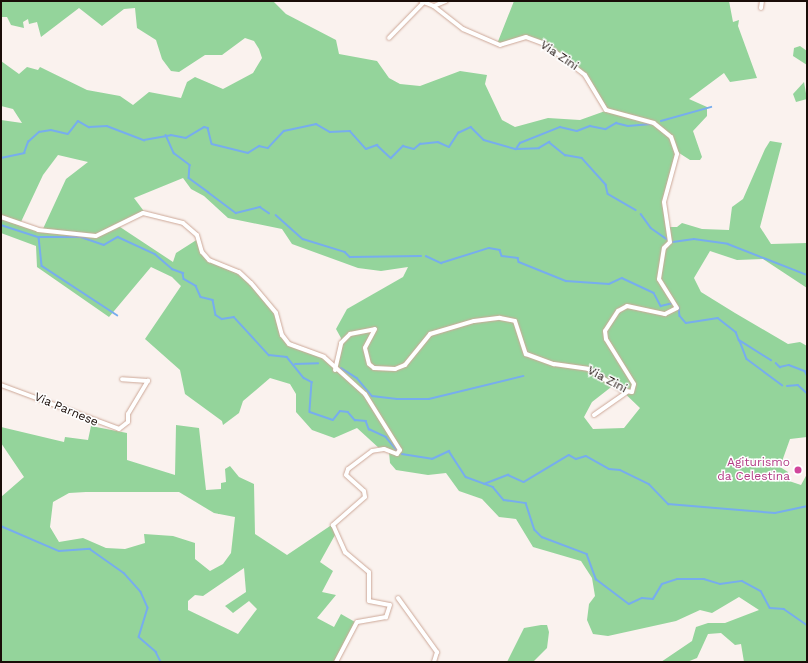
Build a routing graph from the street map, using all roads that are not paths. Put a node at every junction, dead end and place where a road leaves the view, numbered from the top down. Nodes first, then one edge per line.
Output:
1 (446, 1) edge
2 (762, 1) edge
3 (422, 2) edge
4 (434, 6) junction
5 (762, 8) dead end
6 (389, 38) dead end
7 (1, 217) edge
8 (335, 370) junction
9 (122, 379) dead end
10 (1, 385) edge
11 (627, 392) junction
12 (594, 415) dead end
13 (398, 598) dead end
14 (336, 662) edge
15 (434, 662) edge

1 - 4 street
2 - 5 street
3 - 4 street
3 - 6 street
4 - 11 street, Via Zini
7 - 8 street
8 - 11 street, Via Zini
8 - 14 street
9 - 10 street, Via Parnese
11 - 12 street
13 - 15 street

